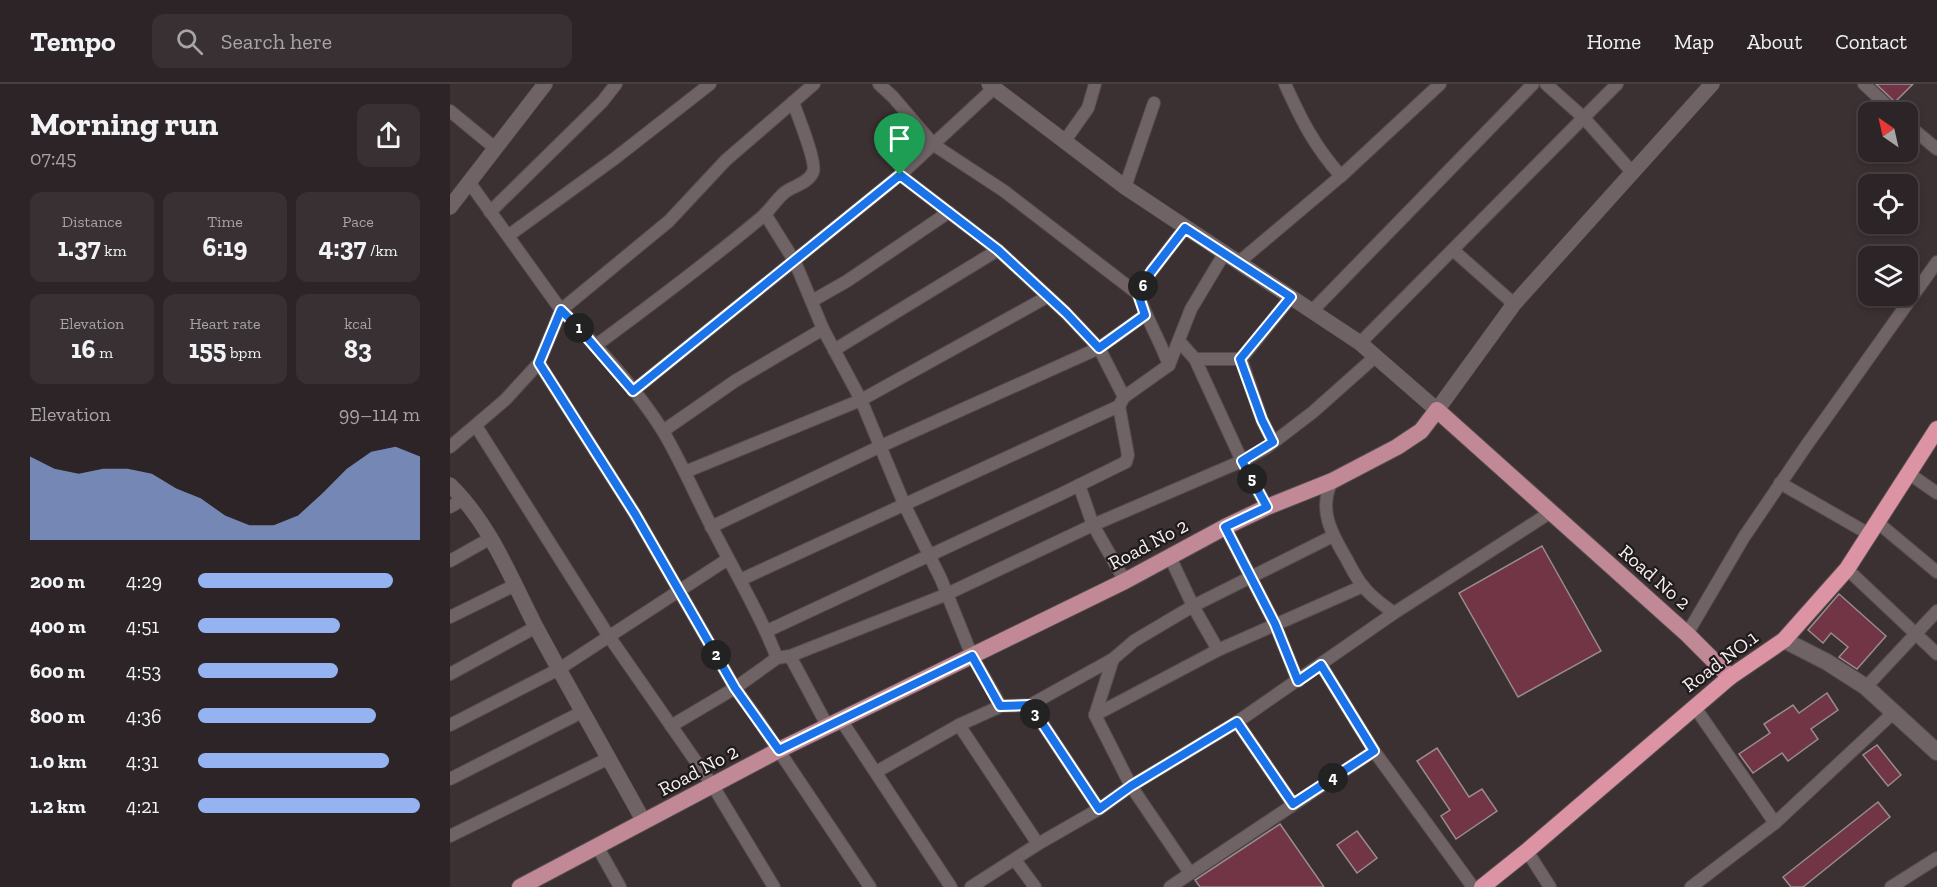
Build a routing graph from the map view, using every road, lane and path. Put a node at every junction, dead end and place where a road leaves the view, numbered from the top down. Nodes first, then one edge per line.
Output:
1 (545, 84) edge
2 (616, 84) edge
3 (710, 84) edge
4 (814, 84) edge
5 (879, 84) edge
6 (1095, 84) edge
7 (1285, 84) edge
8 (1440, 84) edge
9 (1533, 84) edge
10 (1545, 84) edge
11 (1617, 84) edge
12 (1712, 84) edge
13 (1864, 84) edge
14 (992, 86) edge
15 (793, 102) junction
16 (1883, 102) edge
17 (1154, 103) dead end
18 (450, 111) edge
19 (1584, 118) junction
20 (1918, 133) edge
21 (1064, 142) junction
22 (934, 145) junction
23 (495, 148) junction
24 (1937, 149) edge
25 (1632, 172) junction
26 (900, 175) junction
27 (1341, 176) junction
28 (469, 182) junction
29 (1125, 187) junction
30 (450, 207) edge
31 (490, 212) junction
32 (950, 212) junction
33 (765, 214) junction
34 (1185, 228) junction
35 (508, 236) junction
36 (998, 250) junction
37 (1453, 250) junction
38 (1224, 254) junction
39 (1239, 261) junction
40 (795, 262) junction
41 (1937, 262) edge
42 (1138, 294) junction
43 (1047, 297) junction
44 (1291, 297) junction
45 (812, 301) junction
46 (1514, 304) junction
47 (561, 310) junction
48 (1313, 310) junction
49 (1145, 315) junction
50 (823, 329) junction
51 (1179, 341) junction
52 (1360, 343) junction
53 (596, 346) junction
54 (1099, 348) junction
55 (834, 350) junction
56 (1376, 356) junction
57 (1195, 359) junction
58 (1240, 359) junction
59 (539, 363) junction
60 (1169, 365) junction
61 (633, 391) junction
62 (861, 400) junction
63 (1122, 402) junction
64 (1437, 410) junction
65 (476, 426) junction
66 (1937, 429) edge
67 (663, 431) junction
68 (1273, 442) junction
69 (881, 446) junction
70 (450, 447) edge
71 (1242, 461) junction
72 (685, 472) junction
73 (1908, 473) junction
74 (1332, 481) junction
75 (1780, 483) junction
76 (450, 485) edge
77 (1079, 485) junction
78 (1937, 493) edge
79 (464, 499) junction
80 (905, 506) junction
81 (450, 507) edge
82 (1267, 507) junction
83 (1551, 513) junction
84 (1093, 525) junction
85 (711, 527) junction
86 (1225, 527) junction
87 (1873, 528) junction
88 (1333, 536) junction
89 (491, 538) junction
90 (929, 555) junction
91 (1170, 557) junction
92 (728, 559) junction
93 (450, 561) edge
94 (1847, 569) junction
95 (1937, 572) edge
96 (1251, 577) junction
97 (740, 580) junction
98 (1125, 581) junction
99 (515, 585) junction
100 (1363, 586) junction
101 (678, 591) junction
102 (945, 595) junction
103 (1193, 606) junction
104 (1937, 611) edge
105 (1394, 613) junction
106 (450, 617) edge
107 (1275, 624) junction
108 (536, 627) junction
109 (767, 631) junction
110 (1916, 633) junction
111 (1687, 634) junction
112 (608, 635) junction
113 (1784, 640) junction
114 (1218, 650) junction
115 (1937, 654) edge
116 (972, 656) junction
117 (783, 657) junction
118 (1113, 658) junction
119 (1321, 665) junction
120 (559, 669) junction
121 (450, 674) edge
122 (1730, 677) junction
123 (1298, 681) junction
124 (1866, 687) junction
125 (735, 688) junction
126 (1030, 705) junction
127 (1000, 706) junction
128 (1694, 706) junction
129 (582, 712) junction
130 (1893, 713) junction
131 (1095, 715) junction
132 (1237, 722) junction
133 (835, 723) junction
134 (450, 725) edge
135 (960, 725) junction
136 (671, 726) junction
137 (779, 750) junction
138 (1374, 751) junction
139 (1937, 752) edge
140 (609, 758) junction
141 (876, 772) junction
142 (450, 779) edge
143 (712, 786) junction
144 (1131, 786) junction
145 (1293, 804) junction
146 (1099, 809) junction
147 (644, 822) junction
148 (1775, 824) junction
149 (450, 836) edge
150 (1038, 844) junction
151 (597, 846) junction
152 (1527, 851) junction
153 (1937, 858) edge
154 (1015, 860) junction
155 (1190, 873) junction
156 (520, 887) edge
157 (620, 887) edge
158 (774, 887) edge
159 (870, 887) edge
160 (951, 887) edge
161 (971, 887) edge
162 (1035, 887) edge
163 (1170, 887) edge
164 (1473, 887) edge
165 (1482, 887) edge
166 (1550, 887) edge
167 (1691, 887) edge
168 (1891, 887) edge

1 - 23 street
2 - 31 street
3 - 35 street
4 - 15 street
5 - 22 street
6 - 21 street
7 - 27 street
8 - 27 street
9 - 48 street
10 - 19 street
11 - 19 street
12 - 25 street
13 - 16 street
14 - 21 street
14 - 22 street
15 - 33 street
15 - 47 street
17 - 29 street
18 - 23 street
19 - 25 street
19 - 37 street
20 - 24 street
21 - 29 street
22 - 26 street
22 - 42 street
23 - 28 street
25 - 46 street
26 - 32 street
26 - 40 street
27 - 39 street
28 - 30 street
28 - 31 street
29 - 34 street
31 - 35 street
32 - 36 street
32 - 45 street
33 - 40 street
33 - 53 street
34 - 38 street
34 - 42 street
35 - 47 street
36 - 43 street
36 - 55 street
37 - 46 street
37 - 52 street
38 - 39 street
38 - 51 street
39 - 44 street
40 - 45 street
40 - 61 street
41 - 75 street
42 - 49 street
43 - 54 street
43 - 62 street
44 - 48 street
44 - 58 street
45 - 50 street
46 - 64 street
47 - 53 street
47 - 59 street
48 - 52 street
49 - 54 street
49 - 60 street
50 - 55 street
50 - 67 street
51 - 57 street
51 - 60 street
52 - 56 street
53 - 61 street
54 - 63 street
54 - 69 street
55 - 62 street
56 - 64 street
56 - 68 street
57 - 58 street
57 - 71 street
58 - 68 street
59 - 65 street
59 - 101 street
60 - 63 street
61 - 67 street
62 - 69 street
62 - 72 street
63 - 77 street
63 - 80 street
64 - 74 main road, Road No 2
64 - 83 main road, Road No 2
65 - 70 street
65 - 112 street
66 - 73 highway, Road NO.1
67 - 72 street
68 - 71 street
69 - 80 street
69 - 85 street
71 - 82 street
71 - 84 street
72 - 85 street
73 - 78 street
73 - 87 highway, Road NO.1
74 - 82 main road, Road No 2
74 - 88 street
75 - 87 street
75 - 111 street
76 - 79 street
77 - 84 street
77 - 90 street
79 - 81 street
79 - 89 street
80 - 90 street
80 - 97 street
82 - 86 main road, Road No 2
83 - 105 street
83 - 111 main road, Road No 2
84 - 98 street
84 - 102 street
85 - 92 street
86 - 91 main road, Road No 2
86 - 96 street
87 - 94 highway, Road NO.1
87 - 95 street
88 - 96 street
88 - 100 street
89 - 93 street
89 - 99 street
90 - 102 street
90 - 109 street
91 - 98 main road, Road No 2
91 - 103 street
92 - 97 street
92 - 101 street
94 - 110 street
94 - 113 highway, Road NO.1
96 - 103 street
96 - 107 street
97 - 109 street
98 - 116 main road, Road No 2
99 - 106 street
99 - 108 street
100 - 105 street
100 - 107 street
101 - 112 street
101 - 125 street
102 - 116 street
102 - 117 street
103 - 114 street
103 - 118 street
104 - 110 street
105 - 119 street
107 - 114 street
107 - 123 street
108 - 120 street
108 - 121 street
109 - 117 street
110 - 115 street
110 - 124 street
111 - 122 main road, Road No 2
112 - 120 street
112 - 136 street
113 - 122 highway, Road NO.1
113 - 124 main road
114 - 131 street
116 - 127 street
116 - 133 main road, Road No 2
117 - 125 street
117 - 133 street
118 - 126 street
118 - 131 street
119 - 123 street
119 - 138 street
120 - 129 street
120 - 134 street
122 - 128 highway, Road NO.1
123 - 132 street
124 - 130 main road
125 - 136 street
125 - 137 street
126 - 127 street
126 - 146 street
127 - 135 street
128 - 148 street
128 - 152 highway, Road NO.1
129 - 140 street
129 - 142 street
130 - 139 main road
130 - 148 street
131 - 144 street
132 - 144 street
132 - 145 street
133 - 137 main road, Road No 2
133 - 141 street
135 - 141 street
135 - 150 street
136 - 143 street
137 - 143 main road, Road No 2
137 - 159 street
138 - 145 street
138 - 164 street
140 - 147 street
140 - 149 street
141 - 160 street
143 - 147 main road, Road No 2
143 - 158 street
144 - 146 street
144 - 155 street
145 - 155 street
146 - 150 street
147 - 151 main road, Road No 2
148 - 167 street
150 - 154 street
151 - 156 main road, Road No 2
151 - 157 street
152 - 165 highway, Road NO.1
152 - 166 street
153 - 168 street
154 - 161 street
154 - 162 street
155 - 163 street

